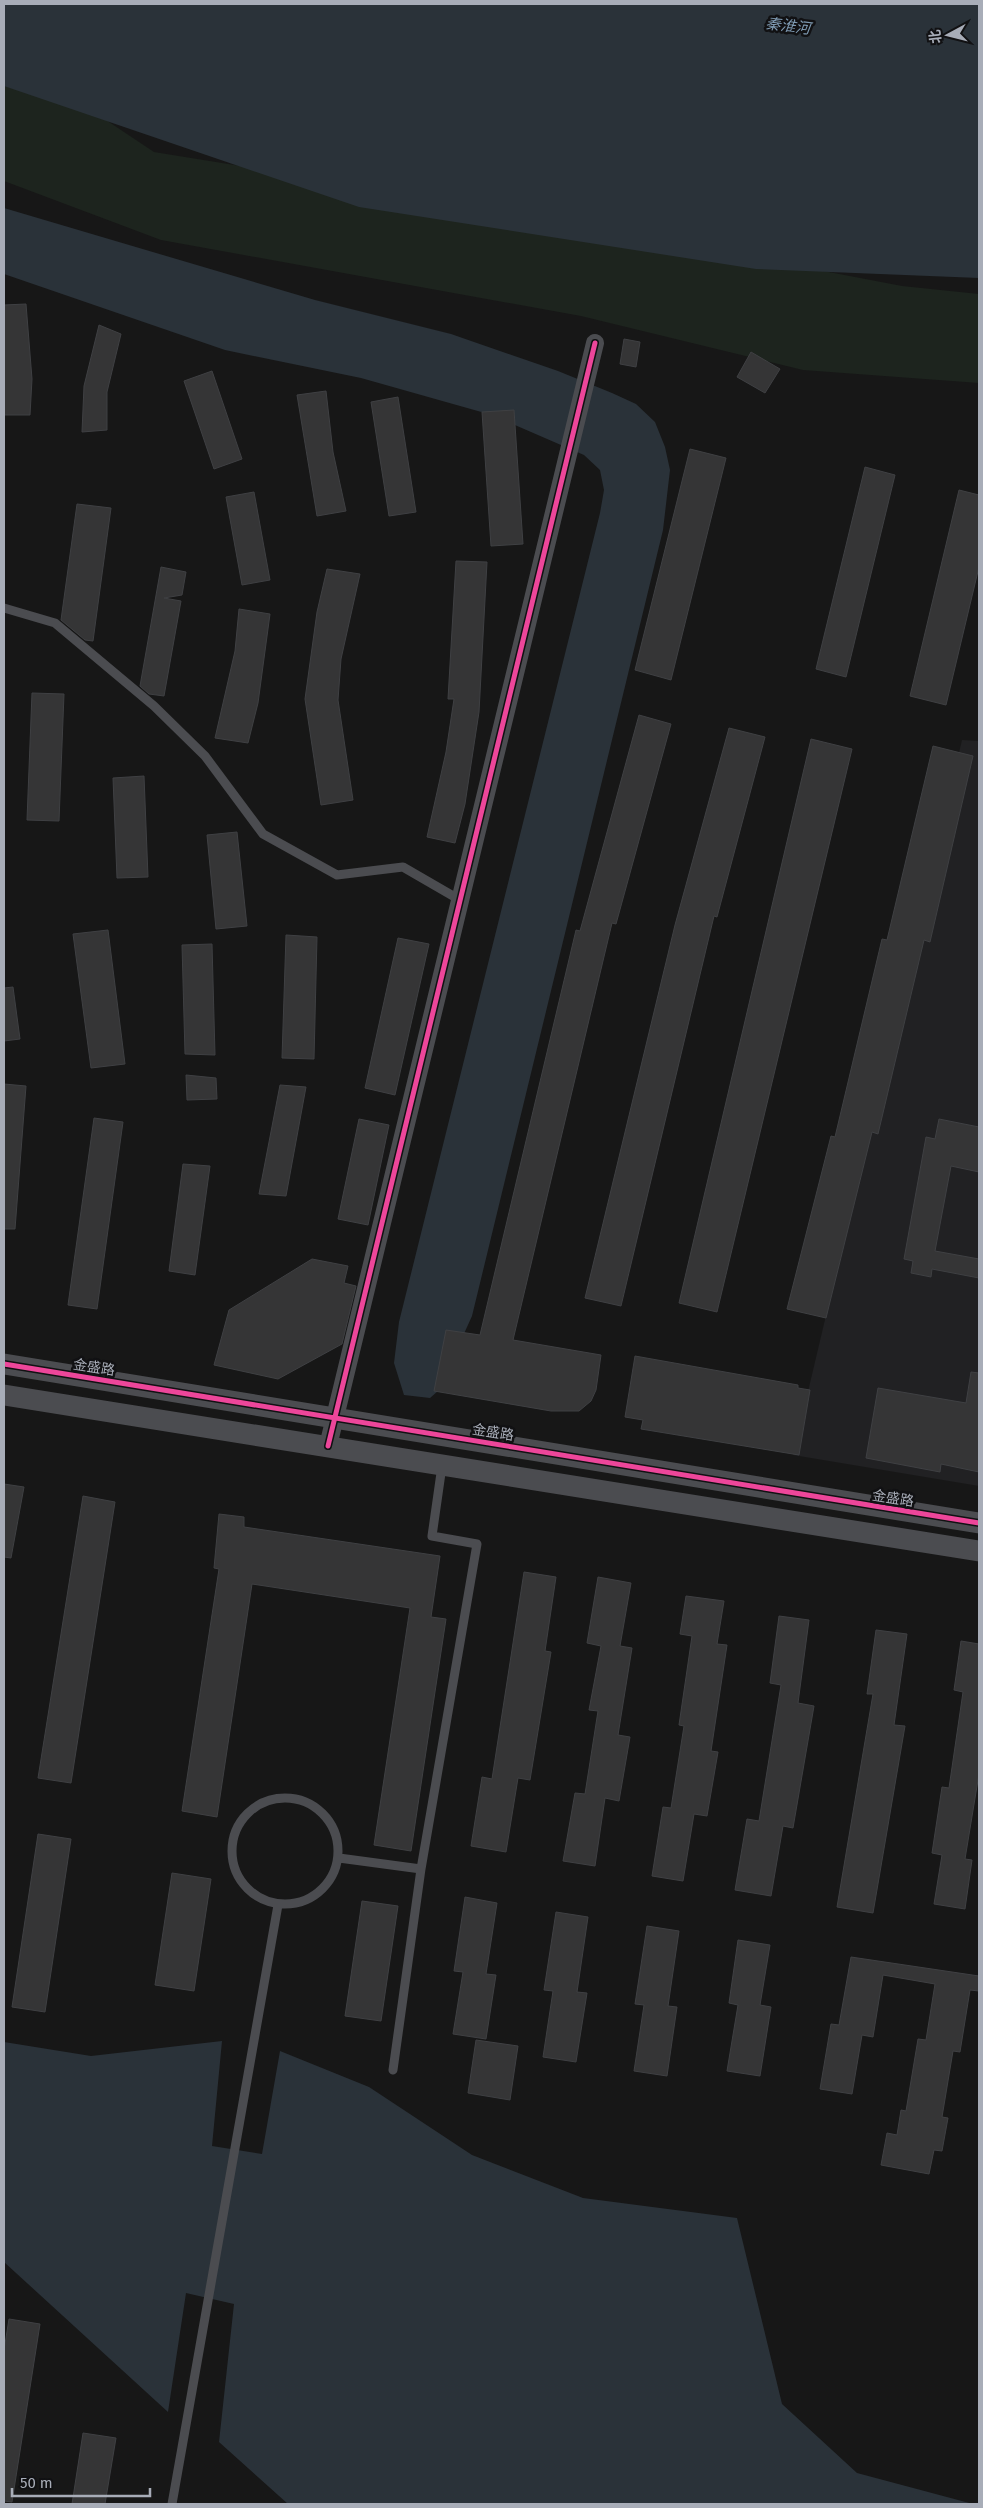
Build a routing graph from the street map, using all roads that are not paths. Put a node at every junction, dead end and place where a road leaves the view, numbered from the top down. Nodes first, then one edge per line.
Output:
1 (595, 343) dead end
2 (4, 608) edge
3 (460, 900) junction
4 (4, 1364) edge
5 (4, 1395) edge
6 (334, 1418) junction
7 (328, 1446) junction
8 (442, 1464) junction
9 (979, 1523) edge
10 (979, 1551) edge
11 (338, 1858) junction
12 (421, 1869) junction
13 (278, 1905) junction
14 (393, 2070) dead end
15 (172, 2504) edge

1 - 3 street
2 - 3 lane
3 - 6 street
4 - 6 street, 金盛路
5 - 7 street
6 - 7 street
6 - 9 street, 金盛路
7 - 8 street
8 - 10 street
8 - 12 lane
11 - 12 lane
11 - 13 lane
11 - 13 lane
12 - 14 lane
13 - 15 lane

